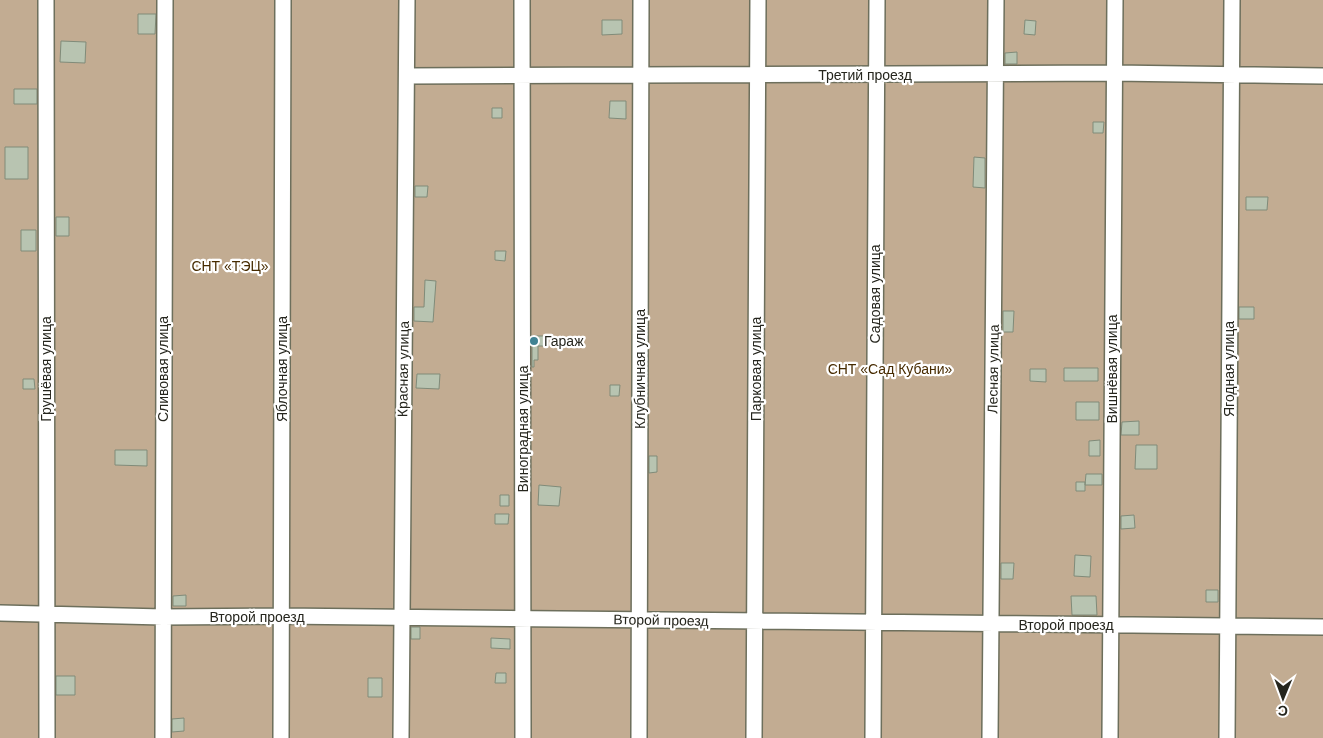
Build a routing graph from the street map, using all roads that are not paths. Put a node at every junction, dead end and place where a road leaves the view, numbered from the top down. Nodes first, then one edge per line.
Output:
1 (46, 0) edge
2 (164, 0) edge
3 (283, 0) edge
4 (407, 0) edge
5 (522, 0) edge
6 (641, 0) edge
7 (758, 0) edge
8 (877, 0) edge
9 (996, 0) edge
10 (1115, 0) edge
11 (1232, 0) edge
12 (1114, 73) junction
13 (995, 74) junction
14 (757, 75) junction
15 (877, 75) junction
16 (1230, 75) junction
17 (407, 76) junction
18 (522, 76) junction
19 (640, 76) junction
20 (1323, 76) edge
21 (0, 613) edge
22 (47, 614) junction
23 (281, 616) junction
24 (162, 617) junction
25 (401, 617) junction
26 (639, 619) junction
27 (524, 620) junction
28 (755, 622) junction
29 (874, 624) junction
30 (990, 625) junction
31 (1110, 625) junction
32 (1227, 626) junction
33 (1323, 627) edge
34 (47, 738) edge
35 (163, 738) edge
36 (281, 738) edge
37 (401, 738) edge
38 (523, 738) edge
39 (638, 738) edge
40 (754, 738) edge
41 (873, 738) edge
42 (990, 738) edge
43 (1110, 738) edge
44 (1227, 738) edge

1 - 22 street, Грушёвая улица
2 - 24 street, Сливовая улица
3 - 23 street, Яблочная улица
4 - 17 street, Красная улица
5 - 18 street, Виноградная улица
6 - 19 street, Клубничная улица
7 - 14 street, Парковая улица
8 - 15 street, Садовая улица
9 - 13 street, Лесная улица
10 - 12 street, Вишнёвая улица
11 - 16 street, Ягодная улица
12 - 13 street, Третий проезд
12 - 16 street, Третий проезд
12 - 31 street, Вишнёвая улица
13 - 15 street, Третий проезд
13 - 30 street, Лесная улица
14 - 15 street, Третий проезд
14 - 19 street, Третий проезд
14 - 28 street, Парковая улица
15 - 29 street, Садовая улица
16 - 20 street, Третий проезд
16 - 32 street, Ягодная улица
17 - 18 street, Третий проезд
17 - 25 street, Красная улица
18 - 19 street, Третий проезд
18 - 27 street, Виноградная улица
19 - 26 street, Клубничная улица
21 - 22 street, Второй проезд
22 - 24 street, Второй проезд
22 - 34 street, Грушёвая улица
23 - 24 street, Второй проезд
23 - 25 street, Второй проезд
23 - 36 street, Яблочная улица
24 - 35 street, Сливовая улица
25 - 27 street, Второй проезд
25 - 37 street, Красная улица
26 - 27 street, Второй проезд
26 - 28 street, Второй проезд
26 - 39 street, Клубничная улица
27 - 38 street, Виноградная улица
28 - 29 street, Второй проезд
28 - 40 street, Парковая улица
29 - 30 street, Второй проезд
29 - 41 street, Садовая улица
30 - 31 street, Второй проезд
30 - 42 street, Лесная улица
31 - 32 street, Второй проезд
31 - 43 street, Вишнёвая улица
32 - 33 street, Второй проезд
32 - 44 street, Ягодная улица

